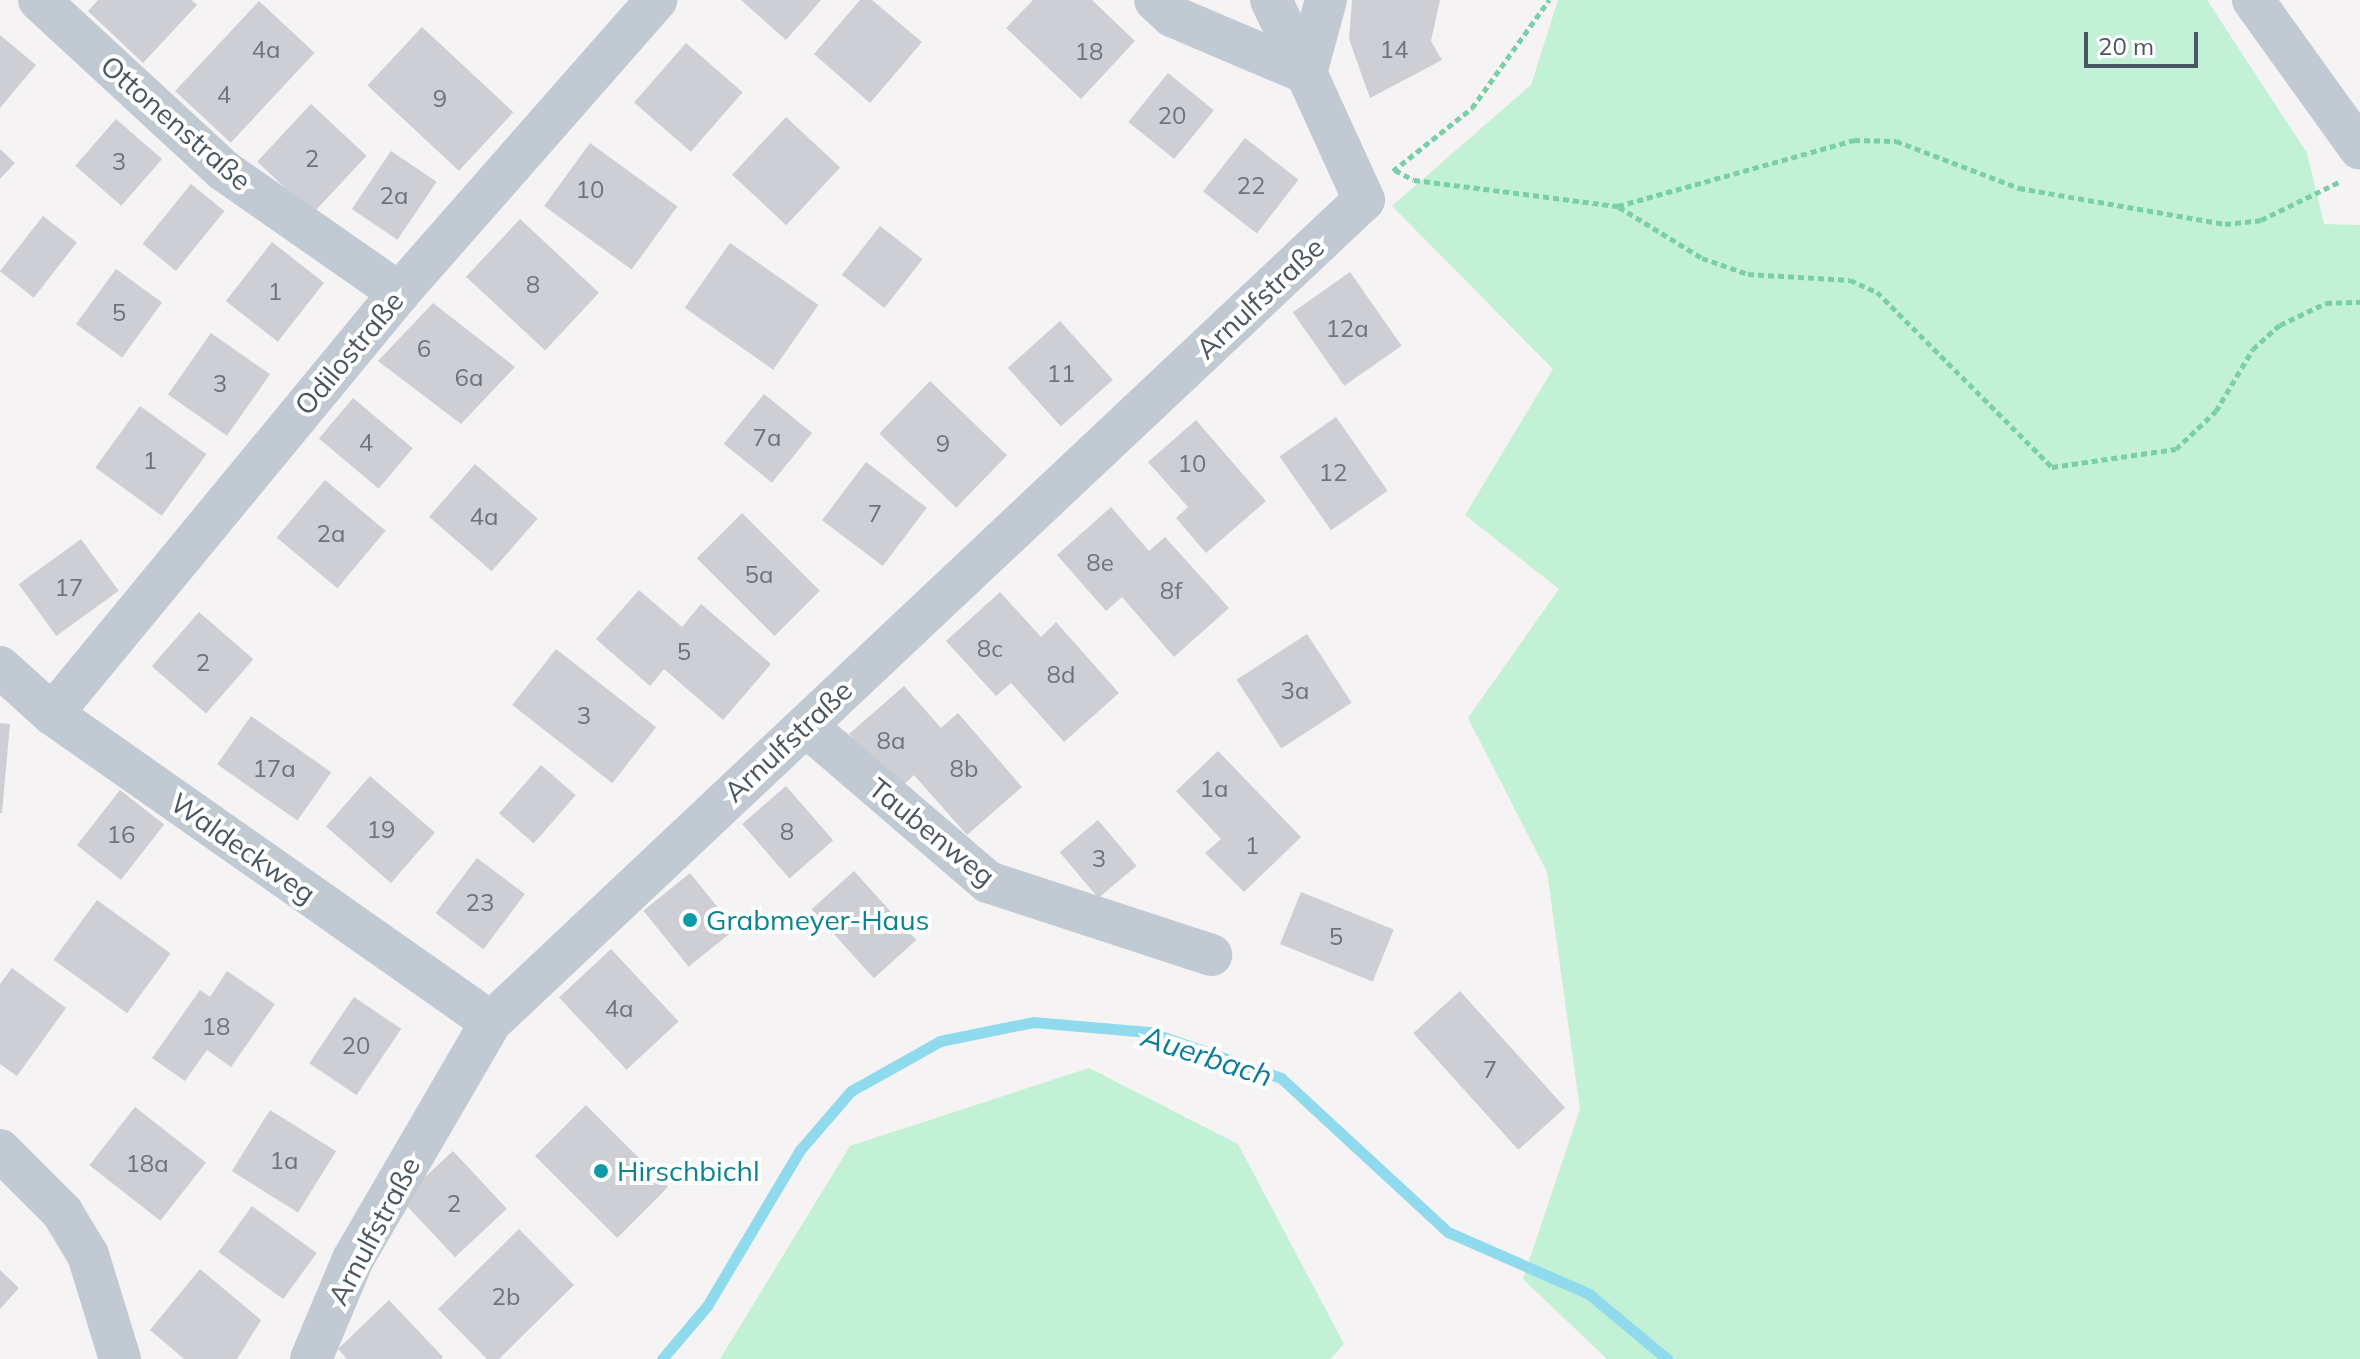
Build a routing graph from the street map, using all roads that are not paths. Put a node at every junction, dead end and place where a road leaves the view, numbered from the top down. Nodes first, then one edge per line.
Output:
1 (39, 0) edge
2 (656, 0) edge
3 (1155, 0) edge
4 (1271, 0) edge
5 (1326, 0) edge
6 (2253, 0) edge
7 (1306, 73) junction
8 (2353, 164) edge
9 (399, 293) junction
10 (0, 667) edge
11 (52, 714) junction
12 (806, 726) junction
13 (1211, 955) dead end
14 (491, 1022) junction
15 (0, 1150) edge
16 (120, 1359) edge
17 (311, 1359) edge

1 - 9 street, Ottonenstraße
2 - 9 street, Odilostraße
3 - 7 street
4 - 7 street
5 - 7 street
6 - 8 street
7 - 12 street, Arnulfstraße
9 - 11 street, Odilostraße
10 - 11 street, Waldeckweg
11 - 14 street, Waldeckweg
12 - 13 street, Taubenweg
12 - 14 street, Arnulfstraße
14 - 17 street, Arnulfstraße
15 - 16 street

